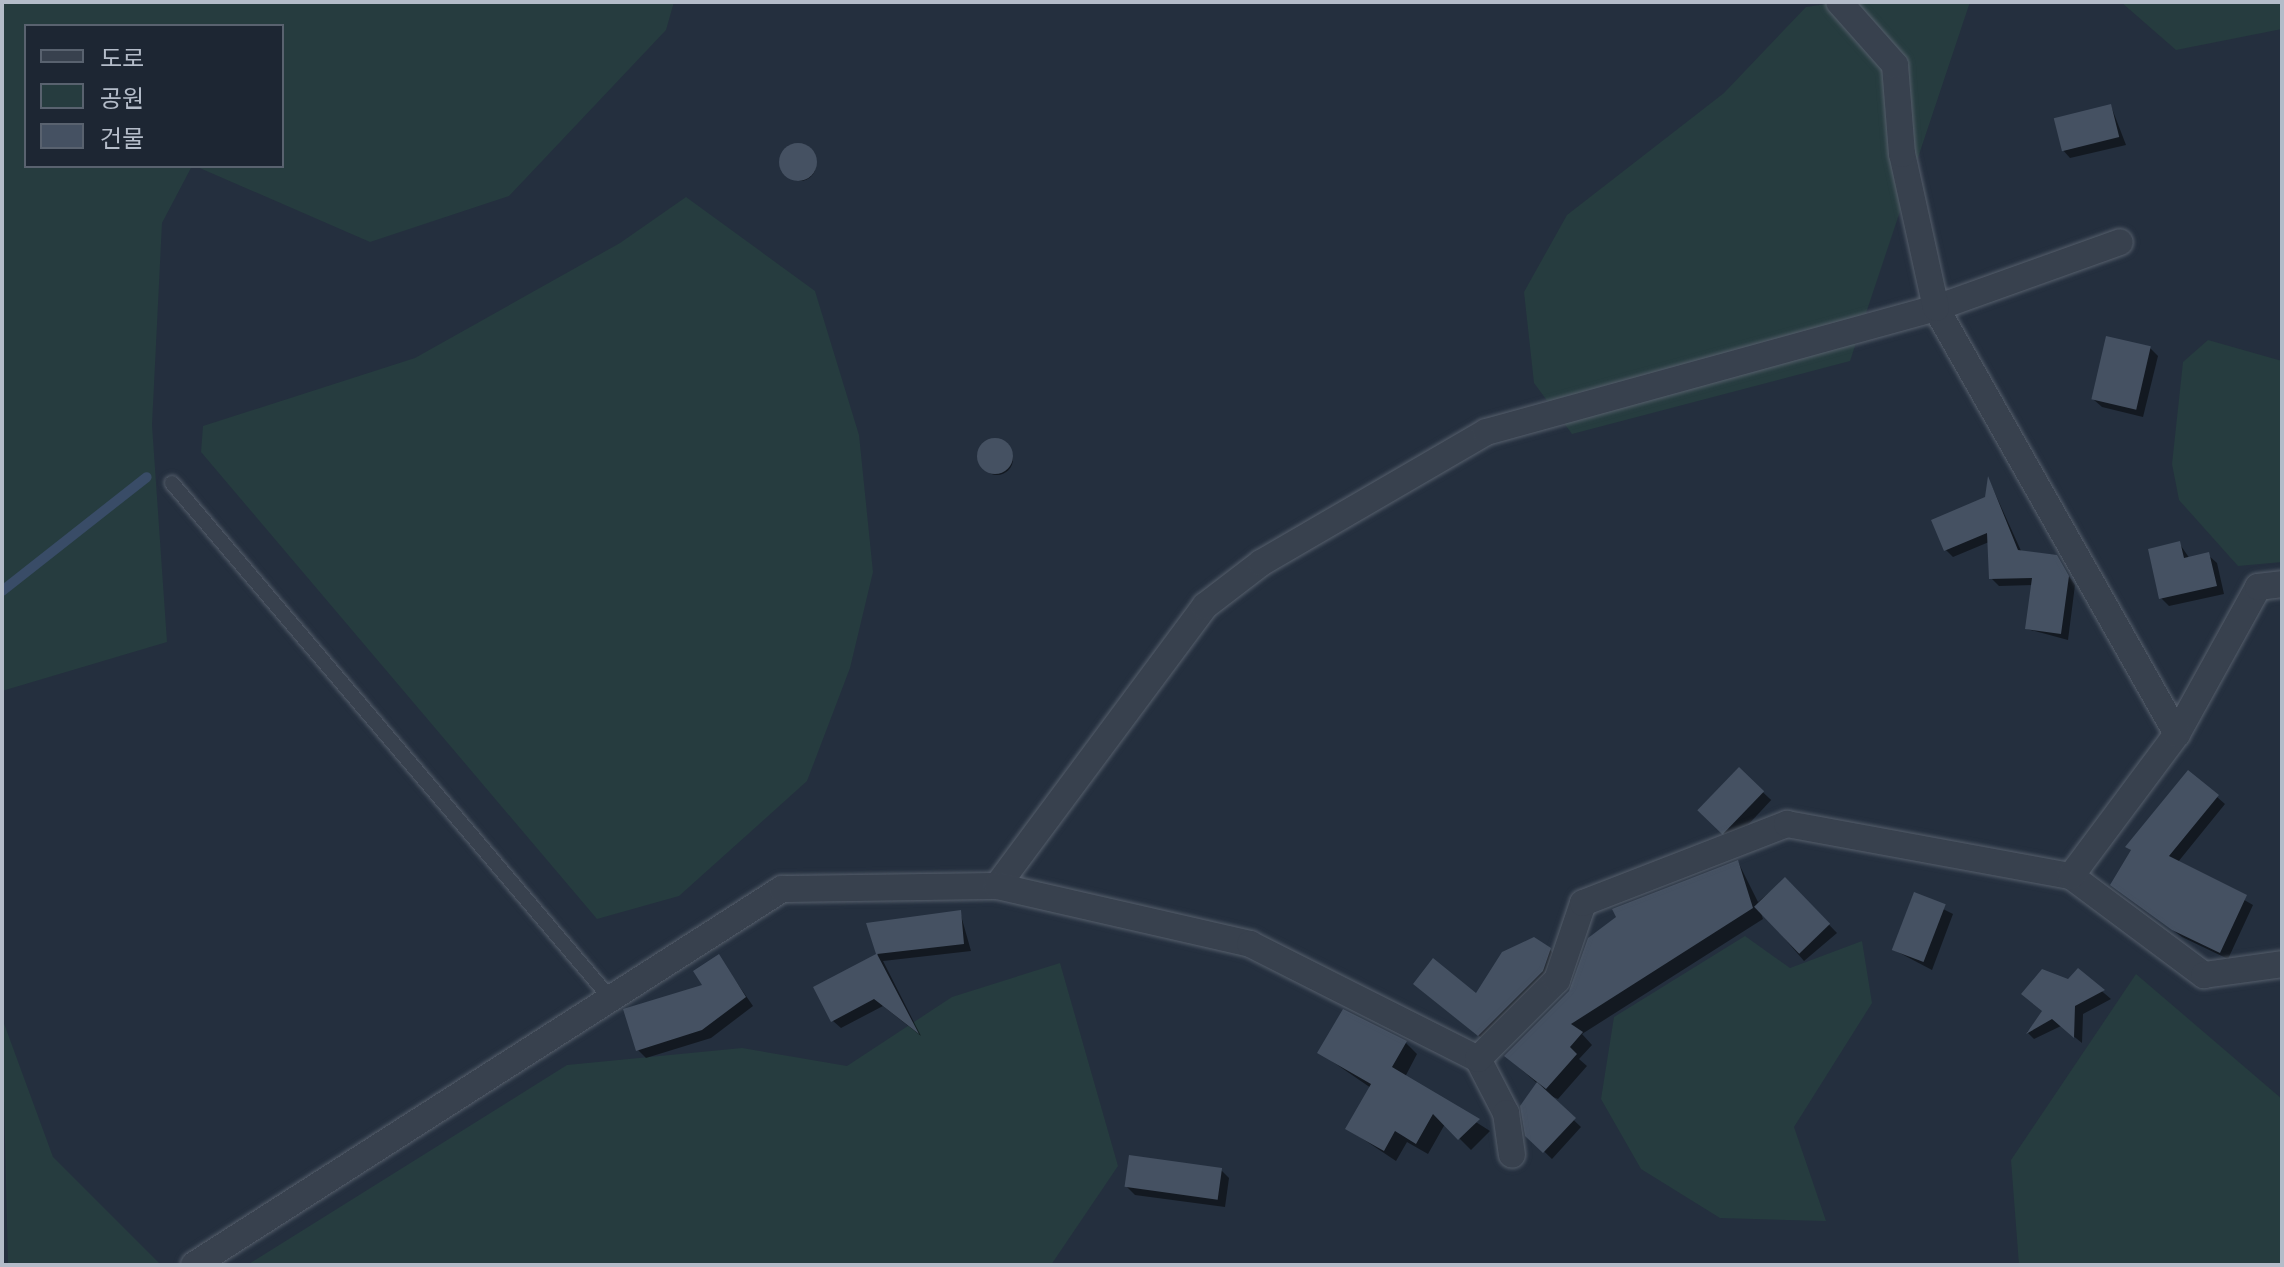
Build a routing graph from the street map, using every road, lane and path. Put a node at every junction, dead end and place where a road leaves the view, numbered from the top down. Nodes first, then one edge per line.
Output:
1 (1839, 2) edge
2 (2120, 242) dead end
3 (1936, 308) junction
4 (172, 483) dead end
5 (2282, 584) edge
6 (2177, 734) junction
7 (2071, 876) junction
8 (997, 886) junction
9 (2282, 964) edge
10 (611, 999) junction
11 (1478, 1059) junction
12 (1512, 1155) dead end
13 (194, 1265) edge

1 - 3 street
2 - 3 street
3 - 6 street
3 - 8 street
4 - 10 lane
5 - 6 street
6 - 7 street
7 - 9 street
7 - 11 street
8 - 10 street
8 - 11 street
10 - 13 street
11 - 12 street

